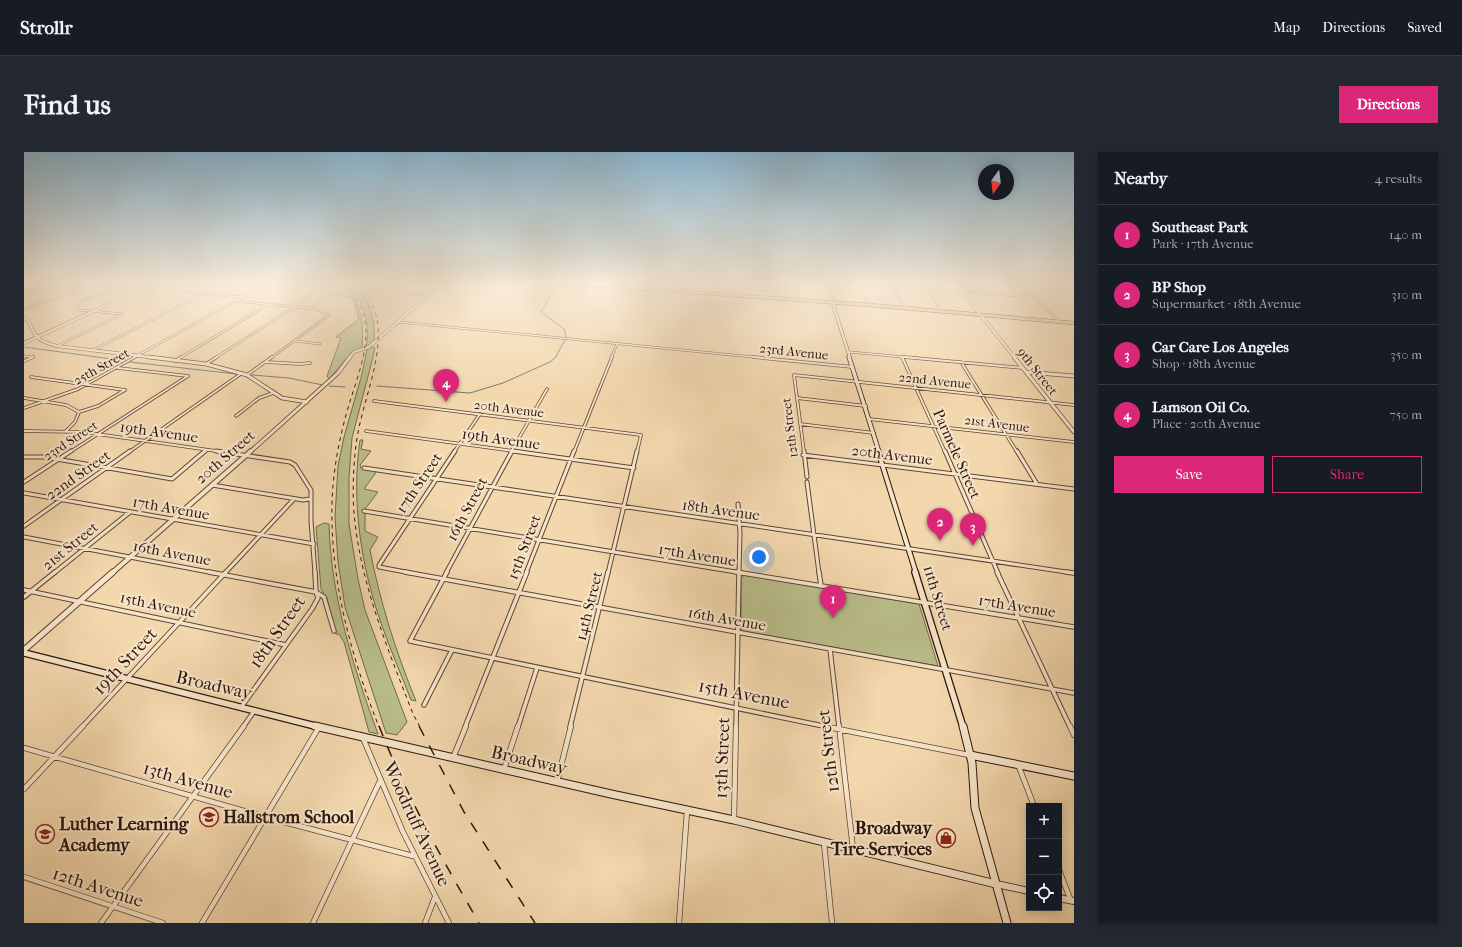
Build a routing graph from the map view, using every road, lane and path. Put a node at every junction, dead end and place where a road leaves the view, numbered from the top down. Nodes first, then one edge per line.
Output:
1 (28, 320) edge
2 (77, 320) edge
3 (110, 320) edge
4 (153, 320) edge
5 (201, 320) edge
6 (242, 320) edge
7 (273, 320) edge
8 (323, 320) edge
9 (400, 320) edge
10 (839, 320) edge
11 (985, 320) edge
12 (1034, 320) edge
13 (398, 322) junction
14 (1060, 322) joint
15 (1074, 323) edge
16 (37, 338) junction
17 (295, 341) junction
18 (24, 343) edge
19 (320, 344) dead end
20 (617, 344) junction
21 (57, 346) junction
22 (92, 351) junction
23 (849, 352) junction
24 (24, 356) edge
25 (136, 356) junction
26 (901, 356) junction
27 (24, 361) edge
28 (175, 361) junction
29 (266, 362) junction
30 (961, 362) junction
31 (310, 363) dead end
32 (206, 364) junction
33 (854, 367) junction
34 (117, 368) junction
35 (1023, 368) junction
36 (1026, 372) junction
37 (242, 374) junction
38 (247, 375) junction
39 (794, 375) joint
40 (1074, 376) edge
41 (31, 377) dead end
42 (858, 382) junction
43 (86, 385) junction
44 (916, 388) junction
45 (547, 389) dead end
46 (273, 393) junction
47 (981, 395) junction
48 (24, 398) edge
49 (797, 398) junction
50 (43, 401) junction
51 (374, 401) dead end
52 (306, 402) junction
53 (1051, 402) junction
54 (1074, 405) edge
55 (866, 406) junction
56 (24, 408) edge
57 (79, 412) junction
58 (480, 414) junction
59 (236, 416) dead end
60 (869, 419) junction
61 (529, 420) junction
62 (800, 424) junction
63 (934, 426) junction
64 (585, 428) junction
65 (1072, 429) edge
66 (24, 431) edge
67 (66, 431) junction
68 (366, 431) dead end
69 (1074, 432) edge
70 (874, 433) junction
71 (98, 434) junction
72 (641, 435) joint
73 (1006, 435) junction
74 (146, 441) junction
75 (1074, 442) edge
76 (460, 444) junction
77 (207, 450) junction
78 (512, 451) junction
79 (246, 455) junction
80 (803, 455) junction
81 (24, 457) edge
82 (58, 460) junction
83 (572, 460) junction
84 (884, 465) junction
85 (108, 468) junction
86 (364, 468) dead end
87 (634, 468) junction
88 (954, 474) junction
89 (807, 477) dead end
90 (437, 479) junction
91 (24, 482) edge
92 (807, 482) dead end
93 (1037, 484) junction
94 (212, 485) junction
95 (493, 487) junction
96 (1074, 489) edge
97 (24, 493) edge
98 (556, 497) junction
99 (294, 499) junction
100 (310, 499) junction
101 (62, 500) junction
102 (738, 504) dead end
103 (624, 507) junction
104 (364, 511) dead end
105 (130, 512) junction
106 (410, 519) junction
107 (173, 520) junction
108 (740, 524) junction
109 (24, 526) edge
110 (470, 529) junction
111 (261, 535) junction
112 (814, 535) junction
113 (24, 537) edge
114 (540, 540) junction
115 (314, 544) junction
116 (84, 549) junction
117 (909, 549) junction
118 (613, 553) junction
119 (130, 558) junction
120 (992, 560) junction
121 (378, 565) joint
122 (739, 573) junction
123 (1074, 573) edge
124 (224, 575) junction
125 (442, 579) junction
126 (821, 586) junction
127 (24, 590) edge
128 (31, 592) junction
129 (316, 592) junction
130 (519, 594) junction
131 (24, 597) edge
132 (80, 602) junction
133 (925, 603) junction
134 (599, 608) junction
135 (1020, 618) junction
136 (180, 623) junction
137 (1074, 627) edge
138 (334, 631) dead end
139 (738, 633) junction
140 (410, 641) joint
141 (286, 645) junction
142 (830, 649) junction
143 (24, 650) edge
144 (452, 650) junction
145 (24, 653) edge
146 (493, 659) junction
147 (537, 668) junction
148 (946, 670) junction
149 (582, 677) junction
150 (127, 680) junction
151 (1054, 690) junction
152 (1074, 693) edge
153 (424, 705) dead end
154 (242, 706) junction
155 (737, 708) junction
156 (255, 710) junction
157 (320, 727) junction
158 (840, 729) junction
159 (1074, 735) edge
160 (362, 736) junction
161 (24, 748) edge
162 (54, 756) junction
163 (970, 756) junction
164 (453, 758) junction
165 (1019, 765) junction
166 (504, 769) junction
167 (1074, 776) edge
168 (380, 781) junction
169 (557, 782) junction
170 (24, 789) edge
171 (193, 796) junction
172 (1033, 803) edge
173 (688, 810) junction
174 (265, 817) junction
175 (734, 820) junction
176 (352, 839) junction
177 (824, 842) junction
178 (853, 849) junction
179 (413, 856) junction
180 (1061, 875) edge
181 (24, 877) edge
182 (996, 884) junction
183 (1026, 890) edge
184 (435, 897) junction
185 (1062, 899) edge
186 (1072, 901) edge
187 (113, 906) junction
188 (101, 923) edge
189 (163, 923) edge
190 (202, 923) edge
191 (313, 923) edge
192 (425, 923) edge
193 (449, 923) edge
194 (679, 923) edge
195 (832, 923) edge
196 (1008, 923) edge

1 - 16 street
2 - 16 street
3 - 21 street
4 - 22 street
5 - 25 street, 25th Street
6 - 28 street
7 - 32 street
8 - 17 street
9 - 13 street, 20th Street
10 - 23 main road, 11th Street
11 - 35 street, 9th Street
12 - 14 main road
13 - 20 street, 23rd Avenue
13 - 52 street, 20th Street
14 - 15 main road
16 - 18 street
16 - 21 street
17 - 19 street
17 - 29 street
20 - 33 street, 23rd Avenue
20 - 64 street, 15th Street
21 - 22 street
22 - 25 street
23 - 26 street, 23rd Avenue
23 - 33 main road, 11th Street
24 - 27 street
25 - 28 street
25 - 34 street, 25th Street
26 - 30 street, 23rd Avenue
26 - 44 street, Parmele Street
28 - 32 street
29 - 31 street
29 - 38 street
30 - 35 street, 23rd Avenue
30 - 47 street
32 - 37 street
33 - 42 main road, 11th Street
34 - 43 street, 25th Street
34 - 71 street, 23rd Street
35 - 36 street, 9th Street
36 - 40 street
36 - 53 street, 9th Street
37 - 38 street
37 - 74 street, 22nd Street
38 - 46 street
39 - 42 street, 22nd Avenue
39 - 49 street, 12th Street
41 - 43 street
42 - 44 street, 22nd Avenue
42 - 55 main road, 11th Street
43 - 50 street, 25th Street
43 - 57 street
44 - 47 street, 22nd Avenue
44 - 63 street, Parmele Street
45 - 61 street, 16th Street
46 - 52 street
46 - 59 street
47 - 53 street, 22nd Avenue
47 - 73 street
48 - 50 street
49 - 55 street
49 - 62 street, 12th Street
50 - 56 street, 25th Street
50 - 57 street
51 - 58 street, 20th Avenue
52 - 79 street, 20th Street
53 - 54 street, 22nd Avenue
53 - 65 street, 9th Street
55 - 60 main road, 11th Street
57 - 67 street
58 - 61 street, 20th Avenue
58 - 76 street, 17th Street
60 - 63 street, 21st Avenue
60 - 70 main road, 11th Street
61 - 64 street, 20th Avenue
61 - 78 street, 16th Street
62 - 70 street
62 - 80 street, 12th Street
63 - 73 street, 21st Avenue
63 - 88 street, Parmele Street
64 - 72 street, 20th Avenue
64 - 83 street, 15th Street
65 - 69 street, 9th Street
66 - 67 street, 19th Avenue
67 - 71 street, 19th Avenue
68 - 76 street, 19th Avenue
70 - 84 main road, 11th Street
71 - 74 street, 19th Avenue
71 - 82 street, 23rd Street
72 - 87 street, 14th Street
73 - 75 street, 21st Avenue
73 - 93 street
74 - 77 street, 19th Avenue
74 - 85 street, 22nd Street
76 - 78 street, 19th Avenue
76 - 90 street, 17th Street
77 - 79 street, 19th Avenue
77 - 85 street
78 - 83 street, 19th Avenue
78 - 95 street, 16th Street
79 - 94 street, 20th Street
79 - 100 street, 19th Avenue
80 - 84 street, 20th Avenue
80 - 89 street, 12th Street
81 - 82 street
82 - 85 street
82 - 91 street, 23rd Street
83 - 87 street, 19th Avenue
83 - 98 street, 15th Street
84 - 88 street, 20th Avenue
84 - 117 main road, 11th Street
85 - 101 street, 22nd Street
86 - 90 street, 18th Avenue
87 - 103 street, 14th Street
88 - 93 street, 20th Avenue
88 - 120 street, Parmele Street
90 - 95 street, 18th Avenue
90 - 106 street, 17th Street
92 - 112 street
93 - 96 street, 20th Avenue
94 - 99 street
94 - 107 street, 20th Street
95 - 98 street, 18th Avenue
95 - 110 street, 16th Street
97 - 101 street, 17th Avenue
98 - 103 street, 18th Avenue
98 - 114 street, 15th Street
99 - 100 street
99 - 111 street, 19th Street
100 - 115 street
101 - 105 street, 17th Avenue
101 - 109 street, 22nd Street
102 - 108 street, 13th Street
103 - 108 street, 18th Avenue
103 - 118 street, 14th Street
104 - 106 street, 17th Avenue
105 - 107 street, 17th Avenue
105 - 116 street, 21st Street
106 - 110 street, 17th Avenue
106 - 121 street, 17th Street
107 - 111 street, 17th Avenue
107 - 119 street, 20th Street
108 - 112 street, 18th Avenue
108 - 122 street, 13th Street
110 - 114 street, 17th Avenue
110 - 125 street, 16th Street
111 - 115 street, 17th Avenue
111 - 124 street, 19th Street
112 - 117 street, 18th Avenue
112 - 126 street
113 - 116 street, 16th Avenue
114 - 118 street, 17th Avenue
114 - 130 street, 15th Street
115 - 129 street
116 - 119 street, 16th Avenue
116 - 128 street, 21st Street
117 - 120 street, 18th Avenue
117 - 133 main road, 11th Street
118 - 122 street, 17th Avenue
118 - 134 street, 14th Street
119 - 124 street, 16th Avenue
119 - 132 street, 20th Street
120 - 123 street, 18th Avenue
120 - 135 street, Parmele Street
121 - 125 street, 16th Avenue
122 - 126 street, 17th Avenue
122 - 139 street, 13th Street
124 - 129 street, 16th Avenue
124 - 136 street, 19th Street
125 - 130 street, 16th Avenue
125 - 140 street, 16th Street
126 - 133 street, 17th Avenue
127 - 128 street, 15th Avenue
128 - 131 street, 21st Street
128 - 132 street, 15th Avenue
129 - 138 street
129 - 141 street, 18th Street
130 - 134 street, 16th Avenue
130 - 146 street, 15th Street
132 - 136 street, 15th Avenue
132 - 143 street, 20th Street
133 - 135 street, 17th Avenue
133 - 148 main road, 11th Street
134 - 139 street, 16th Avenue
134 - 149 street, 14th Street
135 - 137 street, 17th Avenue
135 - 151 street, Parmele Street
136 - 141 street, 15th Avenue
136 - 150 street, 19th Street
139 - 142 street, 16th Avenue
139 - 155 street, 13th Street
140 - 144 street, 15th Avenue
141 - 154 street, 18th Street
142 - 148 street, 16th Avenue
142 - 158 street, 12th Street
144 - 146 street, 15th Avenue
144 - 153 street
145 - 150 main road, Broadway
146 - 147 street, 15th Avenue
146 - 164 street, 15th Street
147 - 149 street, 15th Avenue
147 - 166 street
148 - 151 street, 16th Avenue
148 - 163 main road, 11th Street
149 - 155 street, 15th Avenue
149 - 169 street, 14th Street
150 - 154 main road, Broadway
150 - 162 street, 19th Street
151 - 152 street, 16th Avenue
151 - 159 street, Parmele Street
154 - 156 main road, Broadway
155 - 158 street, 15th Avenue
155 - 175 street, 13th Street
156 - 157 main road, Broadway
156 - 171 street
157 - 160 main road, Broadway
157 - 174 street
158 - 163 street, 15th Avenue
158 - 178 street, 12th Street
160 - 164 main road, Broadway
160 - 168 street, Woodruff Avenue
161 - 162 street, 13th Avenue
162 - 170 street, 19th Street
162 - 171 street, 13th Avenue
163 - 165 main road, 15th Avenue
163 - 182 main road, 11th Street
164 - 166 main road, Broadway
165 - 167 main road, 15th Avenue
165 - 172 street
166 - 169 main road, Broadway
168 - 176 street
168 - 179 street, Woodruff Avenue
169 - 173 main road, Broadway
171 - 174 street, 13th Avenue
171 - 187 street
173 - 175 main road, Broadway
173 - 194 street
174 - 176 street, 13th Avenue
174 - 190 street
175 - 177 main road, Broadway
176 - 179 street, 13th Avenue
176 - 191 street
177 - 178 main road, Broadway
177 - 195 street
178 - 182 main road, Broadway
179 - 184 street, Woodruff Avenue
180 - 186 street
181 - 187 street, 12th Avenue
182 - 183 street, Broadway
182 - 196 main road, 11th Street
184 - 192 street
184 - 193 street, Woodruff Avenue
185 - 186 street
187 - 188 street
187 - 189 street, 12th Avenue

